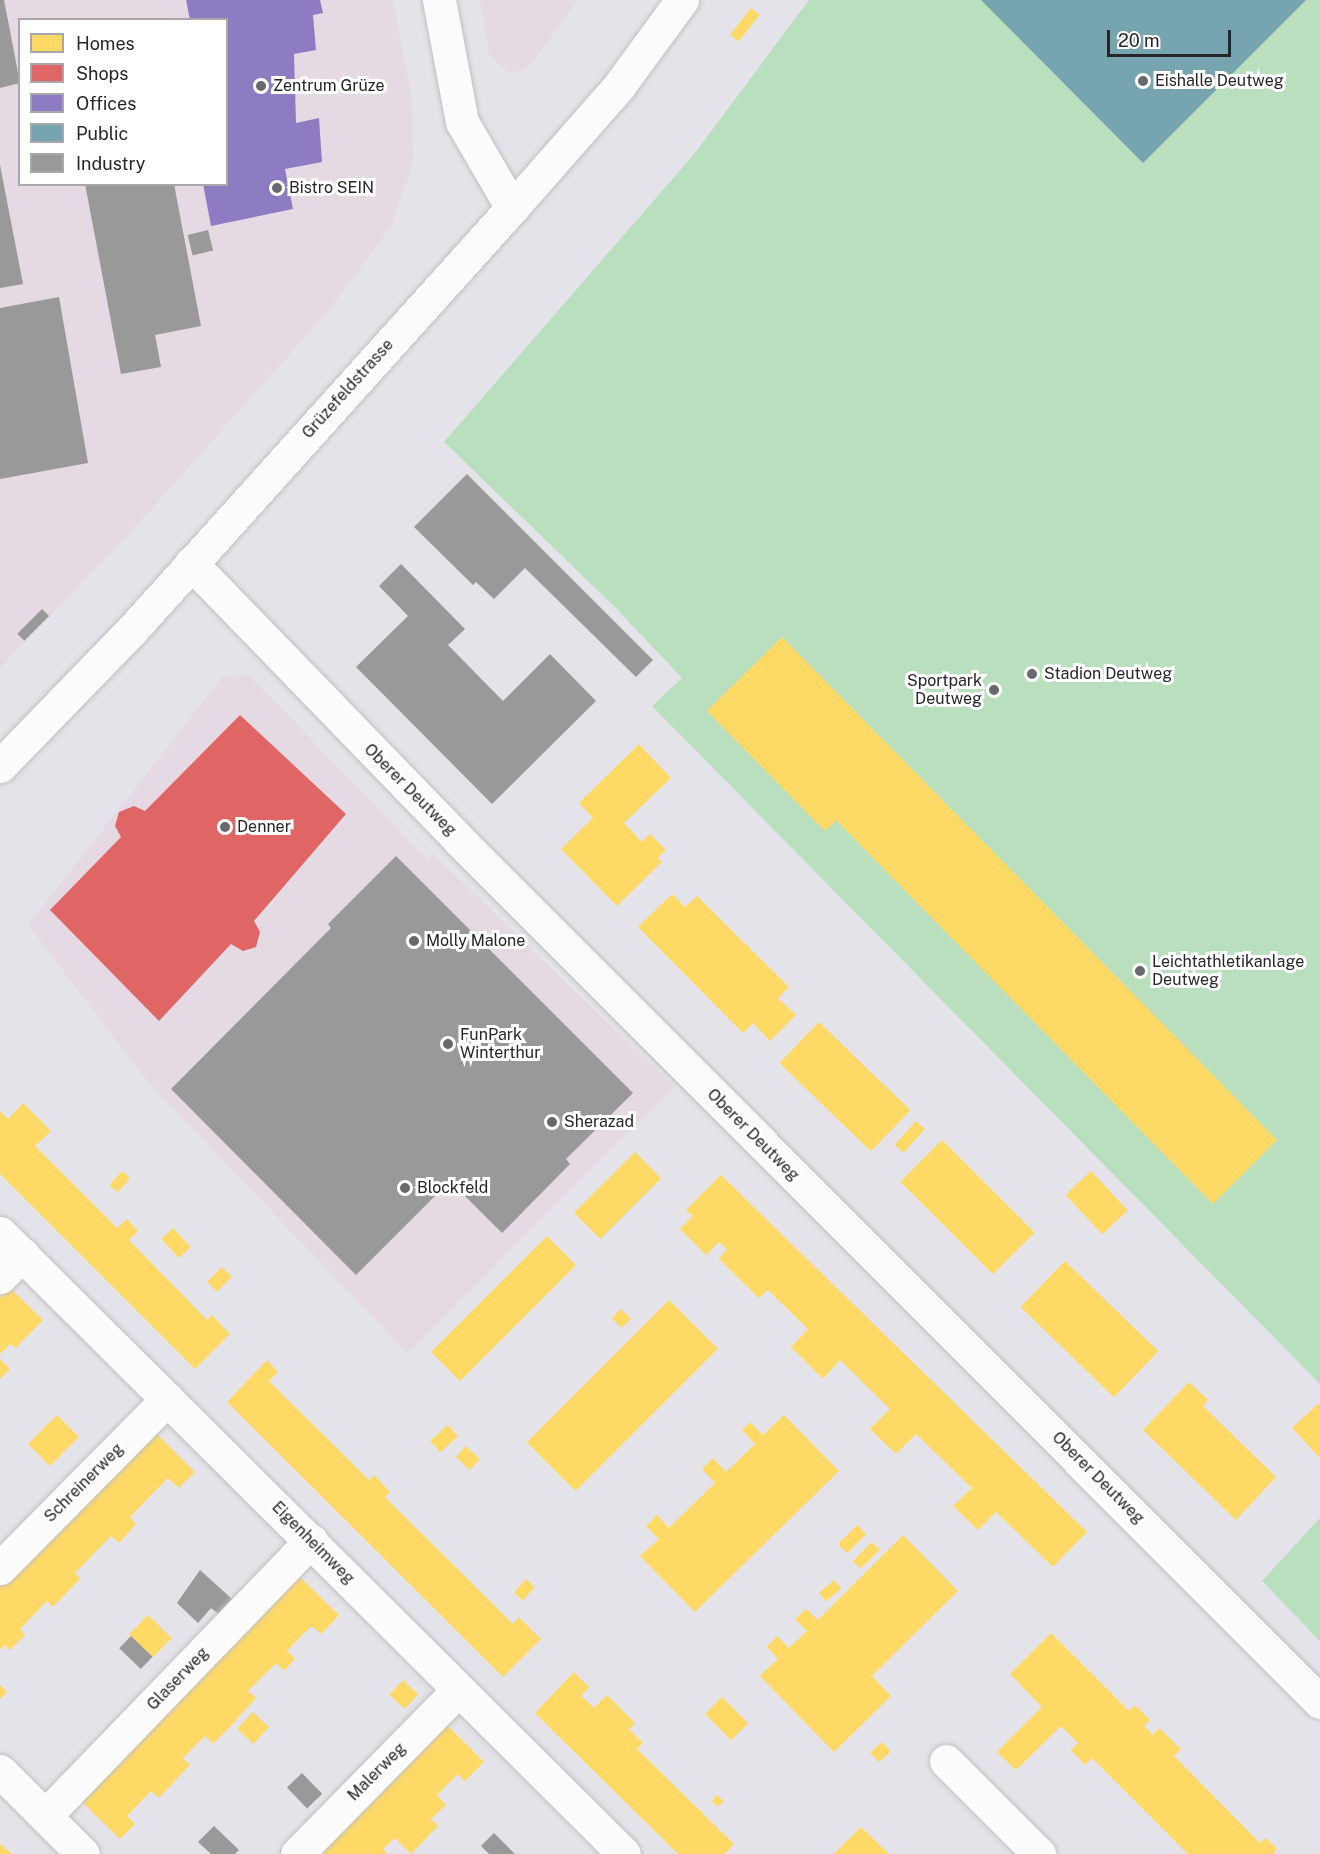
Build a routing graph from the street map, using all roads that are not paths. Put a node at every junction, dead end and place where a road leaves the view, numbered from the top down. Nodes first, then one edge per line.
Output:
1 (439, 0) edge
2 (682, 0) edge
3 (512, 208) junction
4 (191, 563) junction
5 (0, 766) edge
6 (7, 1255) edge
7 (167, 1399) junction
8 (311, 1541) junction
9 (0, 1568) edge
10 (458, 1690) junction
11 (1320, 1702) edge
12 (946, 1761) dead end
13 (0, 1771) edge
14 (45, 1816) junction
15 (606, 1848) edge
16 (82, 1854) edge
17 (297, 1854) edge
18 (1039, 1854) edge

1 - 3 street
2 - 3 street, Grüzefeldstrasse
3 - 4 street, Grüzefeldstrasse
4 - 5 street, Grüzefeldstrasse
4 - 11 street, Oberer Deutweg
6 - 7 street, Eigenheimweg
7 - 8 street, Eigenheimweg
7 - 9 street, Schreinerweg
8 - 10 street, Eigenheimweg
8 - 14 street, Glaserweg
10 - 15 street, Eigenheimweg
10 - 17 street, Malerweg
12 - 18 street
13 - 14 street
14 - 16 street

